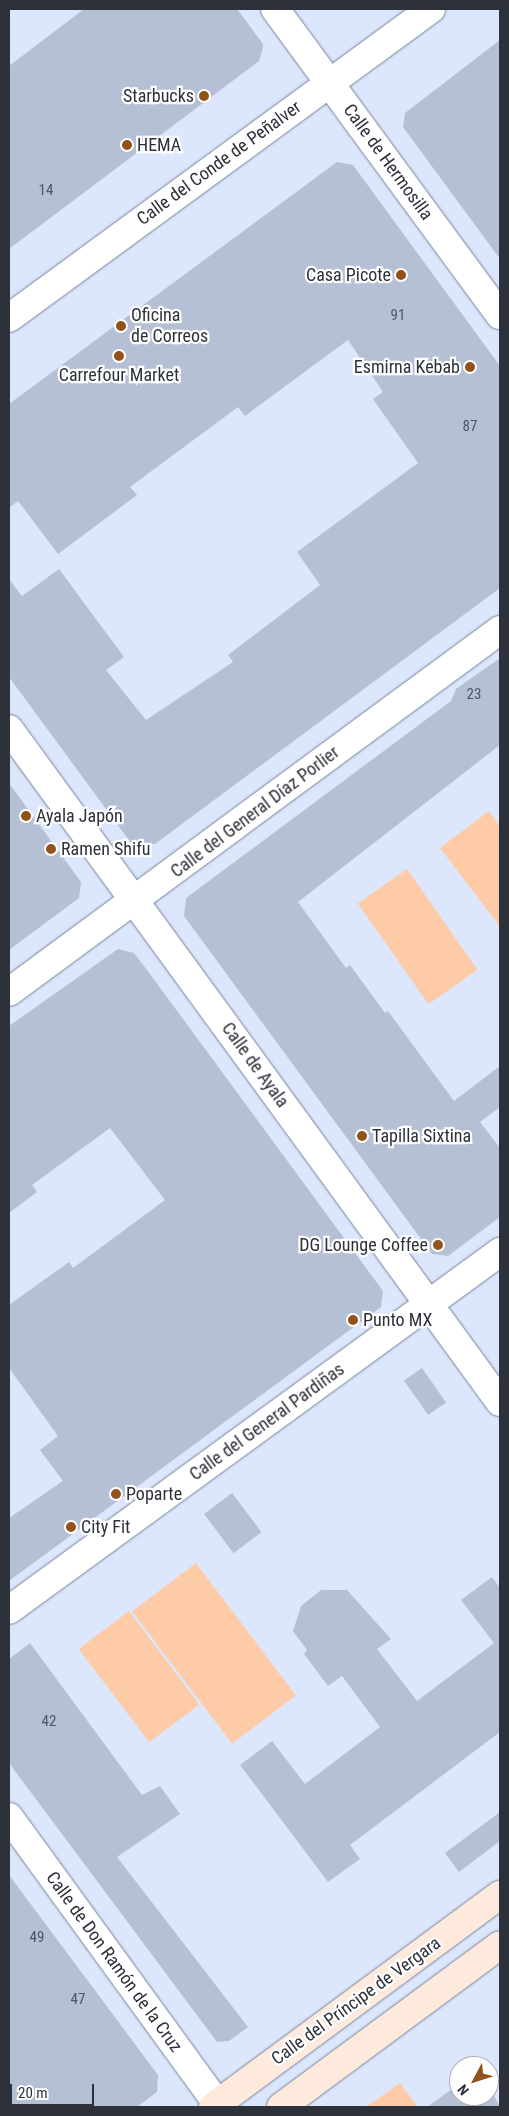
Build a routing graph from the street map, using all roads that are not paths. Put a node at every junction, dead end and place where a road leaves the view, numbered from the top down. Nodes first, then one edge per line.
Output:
1 (275, 9) edge
2 (431, 9) edge
3 (329, 82) junction
4 (500, 315) edge
5 (9, 318) edge
6 (500, 630) edge
7 (9, 729) edge
8 (135, 900) junction
9 (9, 992) edge
10 (500, 1252) edge
11 (428, 1304) junction
12 (500, 1402) edge
13 (9, 1610) edge
14 (9, 1817) edge
15 (500, 1895) edge
16 (500, 1944) edge
17 (217, 2106) edge
18 (280, 2107) edge

1 - 3 street, Calle de Hermosilla
2 - 3 street, Calle del Conde de Peñalver
3 - 4 street, Calle de Hermosilla
3 - 5 street, Calle del Conde de Peñalver
6 - 8 street, Calle del General Díaz Porlier
7 - 8 street, Calle de Ayala
8 - 9 street, Calle del General Díaz Porlier
8 - 11 street, Calle de Ayala
10 - 11 street, Calle del General Pardiñas
11 - 12 street, Calle de Ayala
11 - 13 street, Calle del General Pardiñas
14 - 17 street, Calle de Don Ramón de la Cruz
15 - 17 main road, Calle del Príncipe de Vergara
16 - 18 main road

